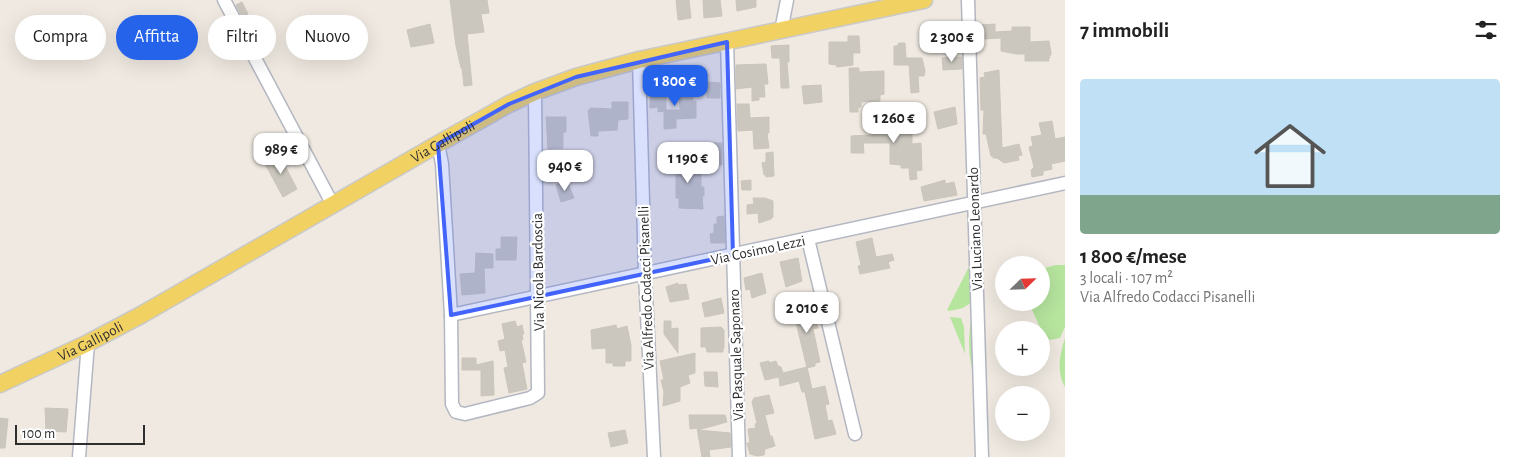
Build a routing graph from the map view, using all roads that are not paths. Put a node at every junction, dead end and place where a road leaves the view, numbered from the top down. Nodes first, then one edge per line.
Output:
1 (224, 0) edge
2 (787, 0) edge
3 (924, 0) edge
4 (968, 0) edge
5 (781, 31) junction
6 (727, 42) junction
7 (639, 60) junction
8 (535, 92) junction
9 (438, 144) junction
10 (1065, 182) edge
11 (974, 202) junction
12 (333, 205) junction
13 (808, 239) junction
14 (733, 255) junction
15 (645, 274) junction
16 (538, 297) junction
17 (451, 315) junction
18 (88, 343) junction
19 (0, 384) edge
20 (855, 434) dead end
21 (79, 457) edge
22 (654, 457) edge
23 (739, 457) edge
24 (982, 457) edge

1 - 12 street
2 - 5 street
3 - 5 main road, Via Gallipoli
4 - 11 street, Via Luciano Leonardo
5 - 6 main road, Via Gallipoli
6 - 7 main road, Via Gallipoli
6 - 14 street, Via Pasquale Saponaro
7 - 8 main road, Via Gallipoli
7 - 15 street, Via Alfredo Codacci Pisanelli
8 - 9 main road, Via Gallipoli
8 - 16 street, Via Nicola Bardoscia
9 - 12 main road, Via Gallipoli
9 - 17 street
10 - 11 street, Via Cosimo Lezzi
11 - 13 street, Via Cosimo Lezzi
11 - 24 street, Via Luciano Leonardo
12 - 18 main road, Via Gallipoli
13 - 14 street, Via Cosimo Lezzi
13 - 20 street
14 - 15 street, Via Cosimo Lezzi
14 - 23 street, Via Pasquale Saponaro
15 - 16 street, Via Cosimo Lezzi
15 - 22 street, Via Alfredo Codacci Pisanelli
16 - 17 street, Via Cosimo Lezzi
16 - 17 street, Via Nicola Bardoscia
18 - 19 main road, Via Gallipoli
18 - 21 street

